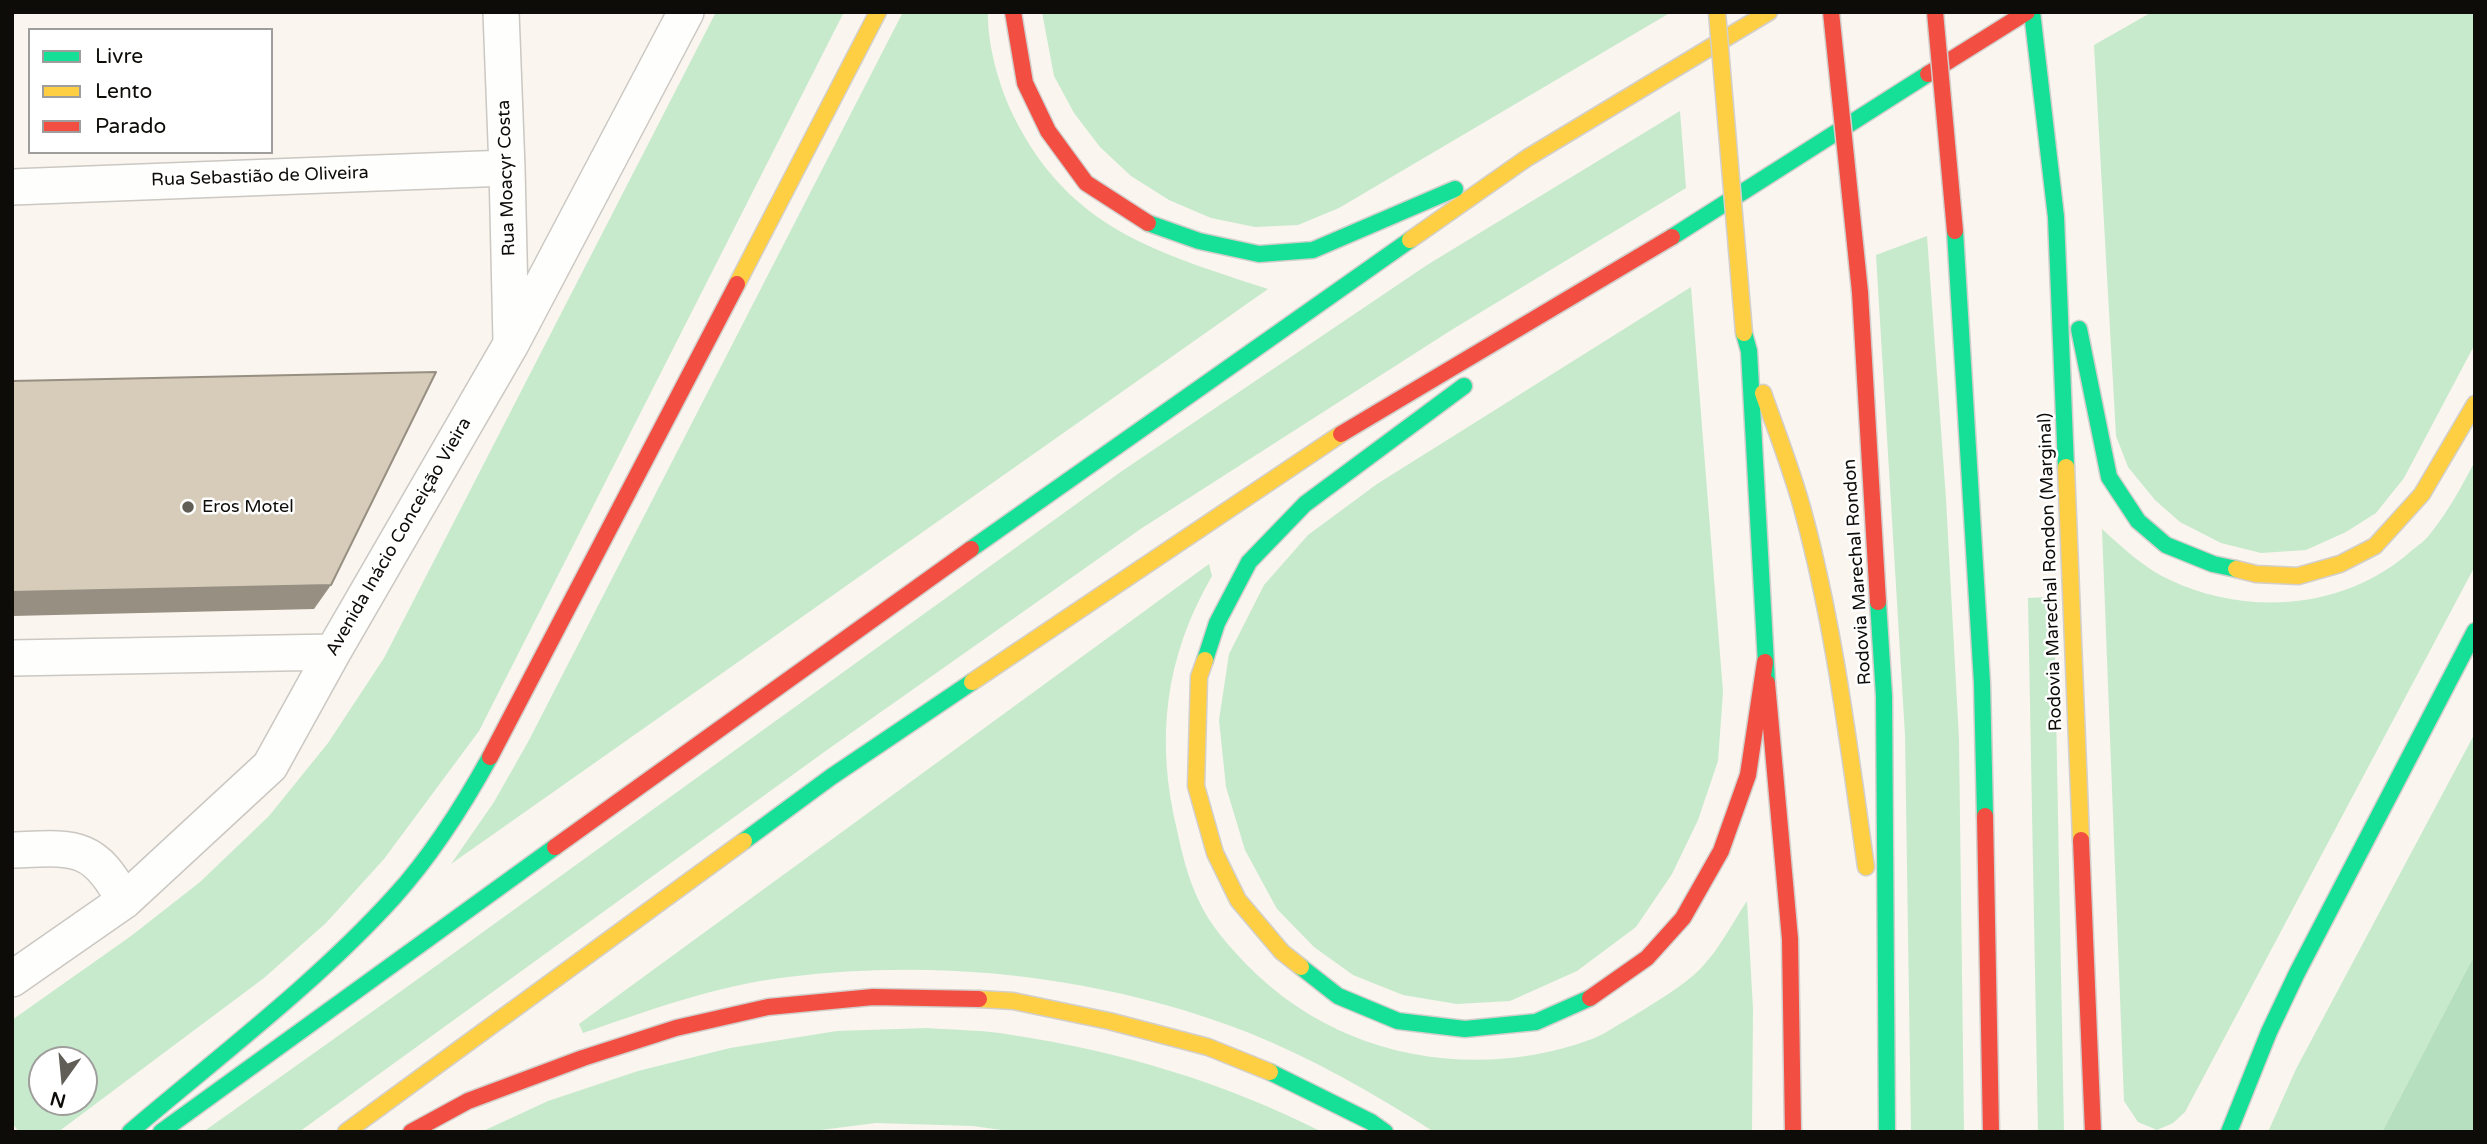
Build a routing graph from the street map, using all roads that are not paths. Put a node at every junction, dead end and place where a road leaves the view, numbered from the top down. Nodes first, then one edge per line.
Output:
1 (501, 12) edge
2 (686, 12) edge
3 (878, 12) edge
4 (1013, 12) edge
5 (1717, 12) edge
6 (1769, 12) edge
7 (1830, 12) edge
8 (1935, 12) edge
9 (2030, 12) edge
10 (1527, 158) junction
11 (507, 168) junction
12 (12, 187) edge
13 (2056, 217) junction
14 (1632, 262) junction
15 (511, 344) junction
16 (1512, 351) dead end
17 (1749, 351) junction
18 (1479, 375) dead end
19 (2475, 404) edge
20 (2475, 631) edge
21 (333, 652) junction
22 (12, 657) edge
23 (1765, 662) junction
24 (12, 850) edge
25 (124, 901) junction
26 (12, 979) edge
27 (1887, 1007) junction
28 (130, 1132) edge
29 (161, 1132) edge
30 (346, 1132) edge
31 (411, 1132) edge
32 (1385, 1132) edge
33 (1793, 1132) edge
34 (1887, 1132) edge
35 (1991, 1132) edge
36 (2094, 1132) edge
37 (2229, 1132) edge

1 - 11 street, Rua Moacyr Costa
2 - 15 street, Avenida Inácio Conceição Vieira
3 - 28 highway
4 - 10 highway
5 - 17 highway, bridge
6 - 10 highway
7 - 27 highway, Rodovia Marechal Rondon, bridge
8 - 35 highway, bridge
9 - 13 highway, Rodovia Marechal Rondon (Marginal)
9 - 14 highway
10 - 29 highway
11 - 12 street, Rua Sebastião de Oliveira
11 - 15 street, Rua Moacyr Costa
13 - 19 highway
13 - 36 highway, Rodovia Marechal Rondon (Marginal)
14 - 16 highway
14 - 30 highway
15 - 21 street, Avenida Inácio Conceição Vieira
17 - 23 highway
17 - 27 highway
18 - 23 highway
20 - 37 highway
21 - 22 street
21 - 25 street, Avenida Inácio Conceição Vieira
23 - 33 highway
24 - 25 street
25 - 26 street, Avenida Inácio Conceição Vieira
27 - 34 highway, Rodovia Marechal Rondon
31 - 32 highway

